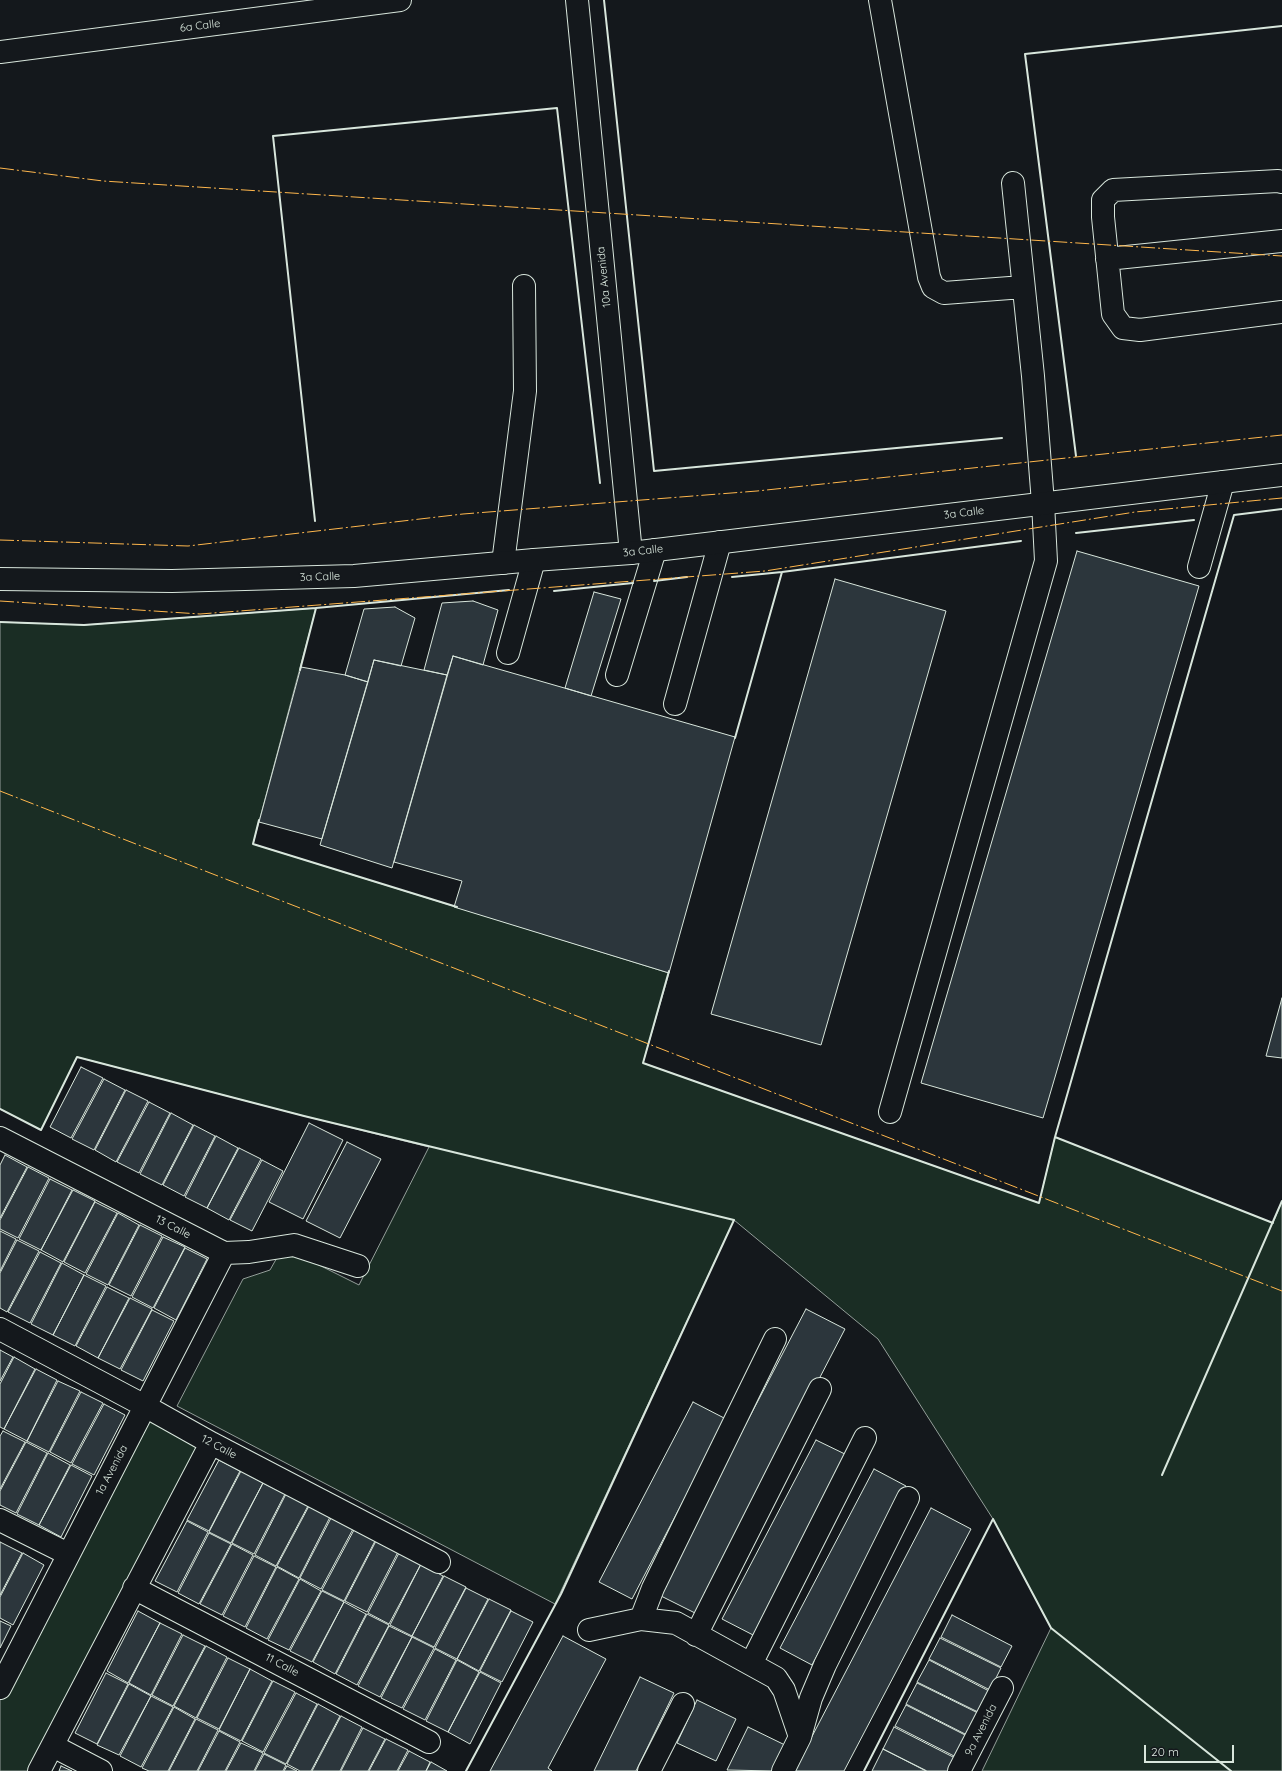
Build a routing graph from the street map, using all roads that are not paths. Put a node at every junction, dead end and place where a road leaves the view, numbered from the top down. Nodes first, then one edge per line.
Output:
1 (400, 0) edge
2 (577, 0) edge
3 (880, 0) edge
4 (0, 52) edge
5 (1282, 182) edge
6 (1014, 183) dead end
7 (1282, 241) edge
8 (1107, 259) junction
9 (524, 286) dead end
10 (1023, 287) junction
11 (1282, 312) edge
12 (1282, 475) edge
13 (1223, 482) junction
14 (1043, 503) junction
15 (720, 542) junction
16 (655, 550) junction
17 (631, 553) junction
18 (534, 560) junction
19 (503, 563) junction
20 (1199, 567) dead end
21 (0, 579) edge
22 (508, 653) dead end
23 (617, 675) dead end
24 (675, 704) dead end
25 (890, 1112) dead end
26 (0, 1138) edge
27 (224, 1253) junction
28 (358, 1266) dead end
29 (0, 1329) edge
30 (775, 1338) dead end
31 (820, 1388) dead end
32 (145, 1406) junction
33 (865, 1438) dead end
34 (211, 1443) junction
35 (908, 1498) dead end
36 (0, 1520) edge
37 (68, 1554) junction
38 (440, 1562) dead end
39 (134, 1588) junction
40 (641, 1619) junction
41 (590, 1630) dead end
42 (696, 1635) junction
43 (751, 1664) junction
44 (0, 1688) edge
45 (1002, 1688) dead end
46 (683, 1704) dead end
47 (800, 1737) junction
48 (429, 1742) dead end
49 (53, 1746) junction
50 (39, 1771) edge
51 (101, 1771) edge
52 (649, 1771) edge
53 (783, 1771) edge
54 (959, 1771) edge

1 - 4 street, 6a Calle
2 - 17 street, 10a Avenida
3 - 10 street
5 - 8 street
6 - 10 street
7 - 8 street
8 - 11 street
9 - 19 street
10 - 14 street
12 - 13 street, 3a Calle
13 - 14 street, 3a Calle
13 - 20 street
14 - 15 street, 3a Calle
14 - 25 street
15 - 16 street, 3a Calle
15 - 24 street
16 - 17 street, 3a Calle
16 - 23 street
17 - 18 street, 3a Calle
18 - 19 street, 3a Calle
18 - 22 street
19 - 21 street, 3a Calle
26 - 27 street, 13 Calle
27 - 28 street, 13 Calle
27 - 32 street, 1a Avenida
29 - 32 street, 12 Calle
30 - 40 street
31 - 42 street
32 - 34 street, 12 Calle
32 - 37 street, 1a Avenida
33 - 43 street
34 - 38 street, 12 Calle
34 - 39 street
35 - 47 street
36 - 37 street
37 - 44 street, 1a Avenida
39 - 48 street, 11 Calle
39 - 49 street
40 - 41 street
40 - 42 street
42 - 43 street
43 - 47 street
45 - 54 street, 9a Avenida
46 - 52 street
47 - 53 street
49 - 50 street
49 - 51 street

